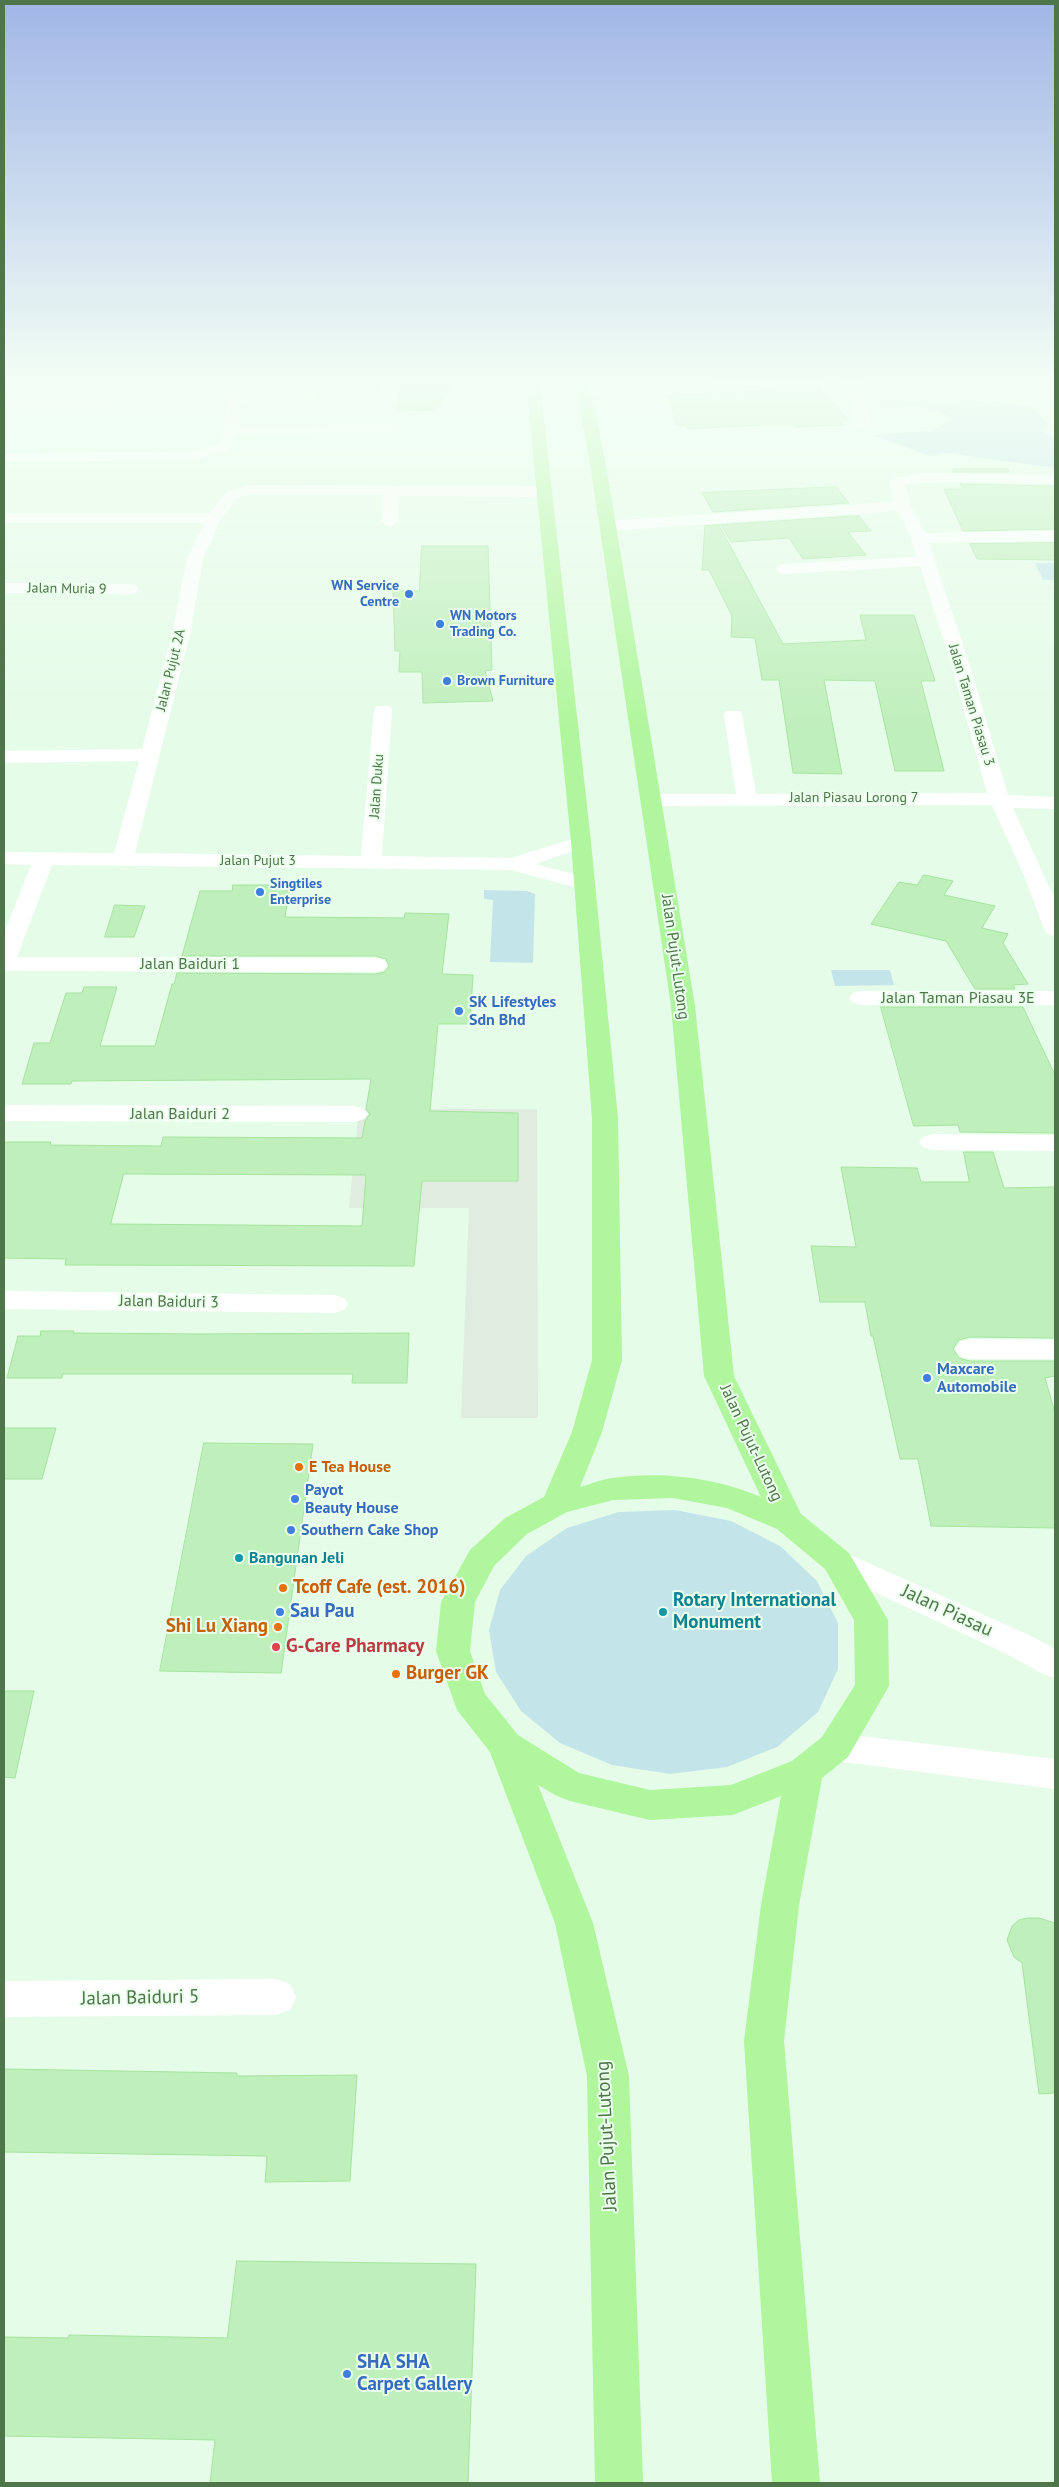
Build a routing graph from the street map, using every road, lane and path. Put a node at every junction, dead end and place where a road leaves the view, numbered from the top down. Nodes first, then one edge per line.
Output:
1 (229, 499) edge
2 (392, 499) edge
3 (546, 499) edge
4 (603, 499) edge
5 (901, 499) edge
6 (903, 506) junction
7 (4, 518) edge
8 (214, 518) junction
9 (390, 522) dead end
10 (608, 526) junction
11 (1055, 536) edge
12 (919, 538) junction
13 (925, 561) junction
14 (785, 569) dead end
15 (4, 588) edge
16 (130, 589) dead end
17 (383, 710) dead end
18 (734, 715) dead end
19 (149, 756) junction
20 (4, 757) edge
21 (747, 798) junction
22 (999, 799) junction
23 (652, 800) junction
24 (1055, 803) edge
25 (581, 842) junction
26 (4, 858) edge
27 (44, 859) junction
28 (123, 860) junction
29 (371, 861) junction
30 (512, 864) junction
31 (585, 884) junction
32 (1055, 929) edge
33 (4, 963) edge
34 (376, 964) dead end
35 (861, 998) dead end
36 (1055, 998) edge
37 (4, 1113) edge
38 (355, 1114) dead end
39 (932, 1142) dead end
40 (1055, 1143) edge
41 (4, 1300) edge
42 (334, 1304) dead end
43 (970, 1349) dead end
44 (1055, 1350) edge
45 (557, 1504) junction
46 (788, 1521) junction
47 (838, 1561) junction
48 (1055, 1665) edge
49 (505, 1746) junction
50 (820, 1759) junction
51 (1055, 1774) edge
52 (276, 1996) dead end
53 (4, 1999) edge
54 (619, 2483) edge
55 (796, 2483) edge

1 - 8 street, Jalan Pujut 2A
2 - 9 street
3 - 25 highway
4 - 10 highway, Jalan Pujut-Lutong
5 - 6 street, Jalan Taman Piasau 3
6 - 10 street
6 - 12 street, Jalan Taman Piasau 3
7 - 8 street
8 - 19 street, Jalan Pujut 2A
10 - 23 highway, Jalan Pujut-Lutong
11 - 12 street
12 - 13 street, Jalan Taman Piasau 3
13 - 14 street
13 - 22 street, Jalan Taman Piasau 3
15 - 16 street, Jalan Muria 9
17 - 29 street, Jalan Duku
18 - 21 street
19 - 20 street
19 - 28 street, Jalan Pujut 2A
21 - 22 street, Jalan Piasau Lorong 7
21 - 23 street, Jalan Piasau Lorong 7
22 - 24 street, Jalan Piasau Lorong 7
22 - 32 street, Jalan Taman Piasau 3
23 - 46 highway, Jalan Pujut-Lutong
25 - 30 street, Jalan Pujut 3
25 - 31 highway
26 - 27 street, Jalan Pujut 3
27 - 28 street, Jalan Pujut 3
27 - 33 street
28 - 29 street, Jalan Pujut 3
29 - 30 street, Jalan Pujut 3
30 - 31 street, Jalan Pujut 3
31 - 45 highway
33 - 34 street, Jalan Baiduri 1
35 - 36 street, Jalan Taman Piasau 3E
37 - 38 street, Jalan Baiduri 2
39 - 40 street
41 - 42 street, Jalan Baiduri 3
43 - 44 street
45 - 46 highway
45 - 49 highway
46 - 47 highway
47 - 48 street, Jalan Piasau
47 - 50 highway
49 - 50 highway
49 - 54 highway, Jalan Pujut-Lutong
50 - 51 street
50 - 55 highway
52 - 53 street, Jalan Baiduri 5

